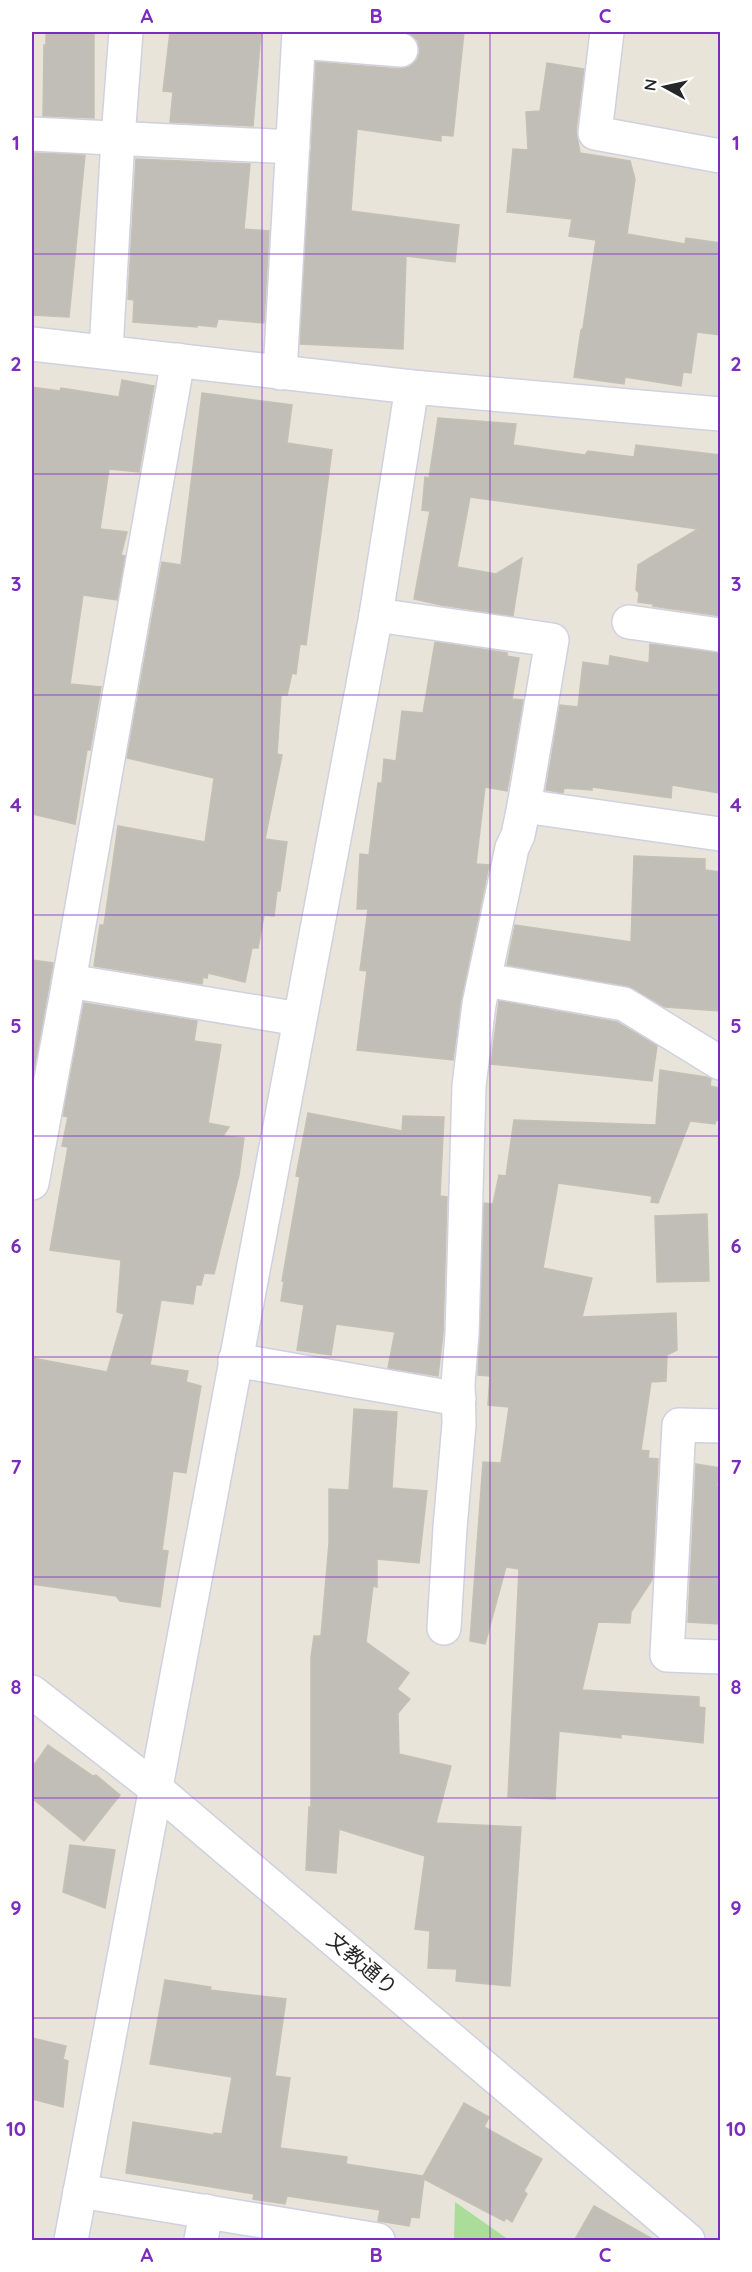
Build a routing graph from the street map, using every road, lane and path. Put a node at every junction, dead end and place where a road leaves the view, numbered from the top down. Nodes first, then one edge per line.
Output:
1 (126, 32) edge
2 (607, 32) edge
3 (299, 37) edge
4 (401, 50) dead end
5 (32, 134) edge
6 (118, 138) junction
7 (292, 147) junction
8 (720, 156) edge
9 (32, 344) edge
10 (106, 351) junction
11 (178, 360) junction
12 (280, 373) junction
13 (412, 387) junction
14 (720, 414) edge
15 (376, 615) junction
16 (629, 622) dead end
17 (720, 635) edge
18 (524, 806) junction
19 (720, 834) edge
20 (486, 980) junction
21 (69, 981) junction
22 (299, 1019) junction
23 (720, 1063) edge
24 (32, 1183) edge
25 (236, 1360) junction
26 (459, 1399) junction
27 (720, 1426) edge
28 (444, 1628) dead end
29 (720, 1658) edge
30 (32, 1692) edge
31 (155, 1788) junction
32 (80, 2191) junction
33 (203, 2226) edge
34 (71, 2241) edge
35 (378, 2241) edge
36 (688, 2241) edge

1 - 6 street
2 - 8 street
3 - 4 street
3 - 7 street
5 - 6 street
6 - 7 street
6 - 10 street
7 - 12 street
9 - 10 street
10 - 11 street
11 - 12 street
11 - 21 street
12 - 13 street
13 - 14 street
13 - 15 street
15 - 18 street
15 - 22 street
16 - 17 street
18 - 19 street
18 - 20 street
20 - 23 street
20 - 26 street
21 - 22 street
21 - 24 street
22 - 25 street
25 - 26 street
25 - 31 street
26 - 28 street
27 - 29 street
30 - 31 street, 文教通り
31 - 32 street
31 - 36 street, 文教通り
32 - 33 street
32 - 34 street
33 - 35 street

